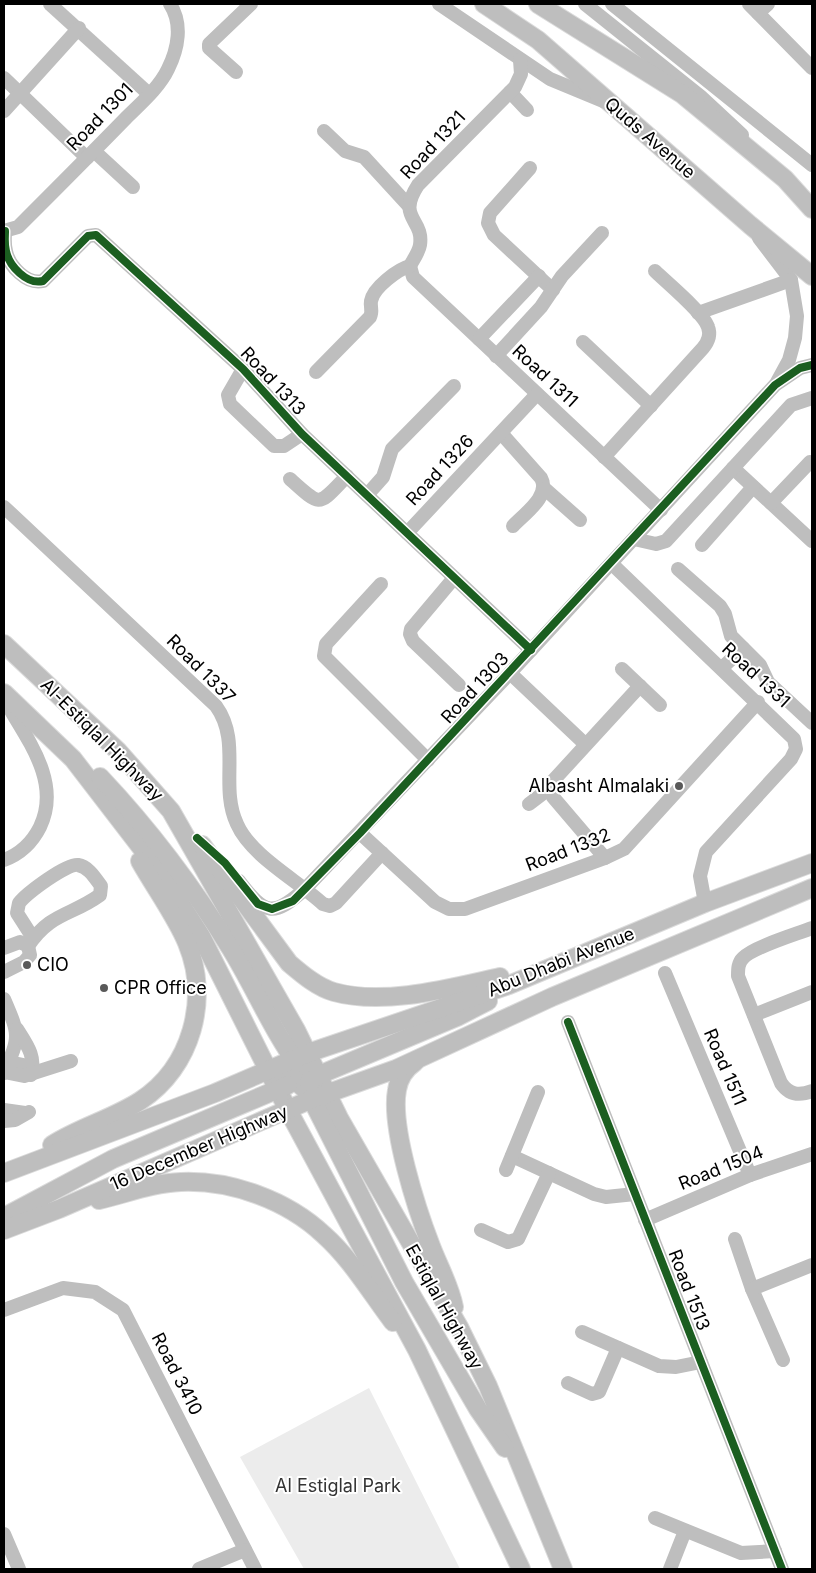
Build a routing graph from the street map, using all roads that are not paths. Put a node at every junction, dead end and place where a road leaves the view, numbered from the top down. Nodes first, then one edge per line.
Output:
1 (50, 4) edge
2 (170, 4) edge
3 (248, 4) edge
4 (439, 4) edge
5 (484, 4) edge
6 (538, 4) edge
7 (585, 4) edge
8 (612, 4) edge
9 (758, 7) edge
10 (79, 28) junction
11 (520, 60) junction
12 (812, 68) edge
13 (236, 72) dead end
14 (4, 78) edge
15 (510, 92) junction
16 (18, 93) junction
17 (149, 94) junction
18 (613, 105) junction
19 (528, 110) dead end
20 (4, 111) edge
21 (324, 131) dead end
22 (750, 151) junction
23 (91, 155) junction
24 (812, 165) edge
25 (530, 168) dead end
26 (133, 187) dead end
27 (408, 205) junction
28 (812, 208) edge
29 (750, 226) junction
30 (4, 231) edge
31 (602, 233) dead end
32 (410, 266) junction
33 (655, 271) dead end
34 (539, 276) junction
35 (812, 276) edge
36 (790, 280) junction
37 (553, 290) junction
38 (698, 313) junction
39 (479, 339) junction
40 (583, 342) dead end
41 (496, 356) junction
42 (812, 365) edge
43 (243, 370) junction
44 (316, 372) dead end
45 (776, 385) junction
46 (454, 386) dead end
47 (537, 394) junction
48 (812, 398) edge
49 (758, 403) junction
50 (651, 406) junction
51 (772, 426) junction
52 (501, 433) junction
53 (302, 434) junction
54 (604, 457) junction
55 (810, 462) dead end
56 (733, 468) junction
57 (347, 476) junction
58 (290, 479) dead end
59 (754, 487) junction
60 (545, 489) junction
61 (367, 495) junction
62 (771, 504) junction
63 (4, 507) edge
64 (661, 510) junction
65 (580, 520) dead end
66 (513, 526) dead end
67 (407, 533) junction
68 (634, 539) junction
69 (812, 541) edge
70 (702, 545) dead end
71 (612, 564) junction
72 (678, 569) dead end
73 (454, 578) junction
74 (381, 584) dead end
75 (4, 644) edge
76 (743, 648) junction
77 (531, 650) junction
78 (722, 668) junction
79 (622, 669) dead end
80 (510, 673) junction
81 (460, 685) dead end
82 (640, 686) junction
83 (4, 693) edge
84 (4, 699) edge
85 (758, 702) junction
86 (660, 705) dead end
87 (812, 723) edge
88 (585, 744) junction
89 (74, 759) junction
90 (428, 760) junction
91 (550, 788) junction
92 (108, 804) junction
93 (529, 804) dead end
94 (171, 811) junction
95 (360, 834) junction
96 (197, 838) junction
97 (382, 854) junction
98 (605, 858) junction
99 (4, 860) edge
100 (812, 863) edge
101 (306, 888) junction
102 (812, 888) edge
103 (705, 903) junction
104 (812, 928) edge
105 (30, 942) junction
106 (4, 948) edge
107 (562, 964) junction
108 (4, 972) edge
109 (665, 973) dead end
110 (509, 984) junction
111 (812, 992) edge
112 (4, 999) edge
113 (754, 1015) junction
114 (568, 1022) dead end
115 (17, 1029) junction
116 (428, 1054) junction
117 (301, 1056) junction
118 (71, 1061) dead end
119 (5, 1069) edge
120 (32, 1071) junction
121 (268, 1071) junction
122 (311, 1084) junction
123 (278, 1089) junction
124 (812, 1091) edge
125 (538, 1092) dead end
126 (4, 1110) edge
127 (288, 1110) junction
128 (4, 1121) edge
129 (812, 1154) edge
130 (512, 1156) junction
131 (25, 1164) junction
132 (506, 1170) dead end
133 (4, 1172) edge
134 (548, 1174) junction
135 (750, 1176) junction
136 (635, 1194) junction
137 (59, 1209) junction
138 (4, 1217) edge
139 (646, 1220) junction
140 (4, 1230) edge
141 (481, 1230) dead end
142 (735, 1239) dead end
143 (812, 1265) edge
144 (752, 1289) junction
145 (4, 1310) edge
146 (458, 1327) junction
147 (582, 1332) dead end
148 (618, 1348) junction
149 (417, 1350) junction
150 (784, 1360) dead end
151 (701, 1362) junction
152 (568, 1383) dead end
153 (527, 1479) junction
154 (655, 1518) dead end
155 (684, 1531) junction
156 (4, 1534) edge
157 (244, 1550) junction
158 (775, 1551) junction
159 (19, 1569) edge
160 (199, 1569) edge
161 (255, 1569) edge
162 (521, 1569) edge
163 (563, 1569) edge
164 (670, 1569) edge
165 (782, 1569) edge

1 - 10 street
2 - 17 street, Road 1301
3 - 13 street
4 - 11 street
5 - 18 main road, Quds Avenue
6 - 22 main road
7 - 22 street
8 - 24 street
9 - 12 street
10 - 16 street
10 - 17 street
11 - 15 street, Road 1321
11 - 18 street
14 - 16 street
15 - 19 street
15 - 27 street, Road 1321
16 - 20 street
16 - 23 street
17 - 23 street, Road 1301
18 - 29 main road, Quds Avenue
21 - 27 street
22 - 28 main road
23 - 26 street
23 - 30 street, Road 1301
25 - 34 street
27 - 32 street, Road 1321
29 - 35 main road, Quds Avenue
29 - 36 street, Road 1303
30 - 43 street, Road 1313
31 - 37 street
32 - 39 street, Road 1311
32 - 44 street
33 - 38 street
34 - 37 street
34 - 39 street
36 - 38 street
36 - 45 street, Road 1303
37 - 41 street
38 - 50 street
39 - 41 street, Road 1311
40 - 50 street
41 - 47 street, Road 1311
42 - 45 street, Road 1303
43 - 53 street, Road 1313
43 - 53 street
45 - 49 street, Road 1303
46 - 61 street
47 - 52 street, Road 1326
47 - 54 street, Road 1311
48 - 51 street
49 - 51 street
49 - 64 street, Road 1303
50 - 54 street
51 - 56 street
52 - 60 street, Road 1326
52 - 67 street, Road 1326
53 - 57 street, Road 1313
54 - 64 street, Road 1311
55 - 62 street
56 - 59 street
56 - 68 street
57 - 58 street
57 - 61 street, Road 1313
59 - 62 street
59 - 70 street
60 - 65 street, Road 1326
60 - 66 street
61 - 67 street, Road 1313
62 - 69 street
63 - 101 street, Road 1337
64 - 68 street, Road 1303
67 - 73 street, Road 1313
68 - 71 street, Road 1303
71 - 77 street, Road 1303
71 - 78 street, Road 1331
72 - 76 street
73 - 77 street, Road 1313
73 - 81 street
74 - 90 street
75 - 94 main road, Al-Estiqlal Highway
76 - 78 street
76 - 87 street
77 - 80 street, Road 1303
78 - 85 street, Road 1331
79 - 82 street
80 - 88 street
80 - 90 street, Road 1303
82 - 86 street
82 - 88 street
83 - 89 main road, Al-Estiqlal Highway
84 - 99 street
85 - 98 street, Road 1332
85 - 103 street, Road 1331
88 - 91 street
89 - 92 main road, Al-Estiqlal Highway
89 - 117 main road
90 - 95 street, Road 1303
91 - 93 street
91 - 98 street
92 - 121 main road, Al-Estiqlal Highway
92 - 131 main road
94 - 96 main road
94 - 117 main road, Al-Estiqlal Highway
95 - 97 street, Road 1332
95 - 101 street, Road 1303
96 - 101 street, Road 1303
96 - 107 main road
97 - 98 street, Road 1332
97 - 101 street, Road 1337
100 - 103 main road, Abu Dhabi Avenue
102 - 116 main road, Abu Dhabi Avenue
103 - 107 main road, Abu Dhabi Avenue
104 - 113 street
105 - 105 street
105 - 106 street
105 - 108 street
107 - 110 main road, Abu Dhabi Avenue
109 - 135 street, Road 1511
110 - 117 main road, Abu Dhabi Avenue
110 - 122 main road
111 - 113 street
112 - 115 street
113 - 124 street
114 - 136 street, Road 1513
115 - 119 street
115 - 120 street
116 - 122 main road, Abu Dhabi Avenue
116 - 146 main road
117 - 121 main road
117 - 122 main road, Estiqlal Highway
118 - 120 street
119 - 120 street
121 - 122 main road
121 - 123 main road
121 - 131 main road
122 - 123 main road
122 - 127 main road
122 - 146 main road, Estiqlal Highway
122 - 153 main road
123 - 127 main road
123 - 138 main road
125 - 130 street
126 - 128 street
127 - 137 main road, 16 December Highway
127 - 149 main road
129 - 135 street, Road 1504
130 - 132 street
130 - 134 street
131 - 133 main road
134 - 136 street
134 - 141 street
135 - 139 street, Road 1504
136 - 139 street, Road 1513
137 - 140 main road, 16 December Highway
137 - 149 main road
139 - 151 street, Road 1513
142 - 144 street
143 - 144 street
144 - 150 street
145 - 157 street, Road 3410
146 - 153 main road, Estiqlal Highway
147 - 148 street
148 - 151 street
148 - 152 street
149 - 162 main road
151 - 158 street, Road 1513
153 - 163 main road, Estiqlal Highway
154 - 155 street
155 - 158 street
155 - 164 street
156 - 159 street
157 - 160 street
157 - 161 street, Road 3410
158 - 165 street, Road 1513

